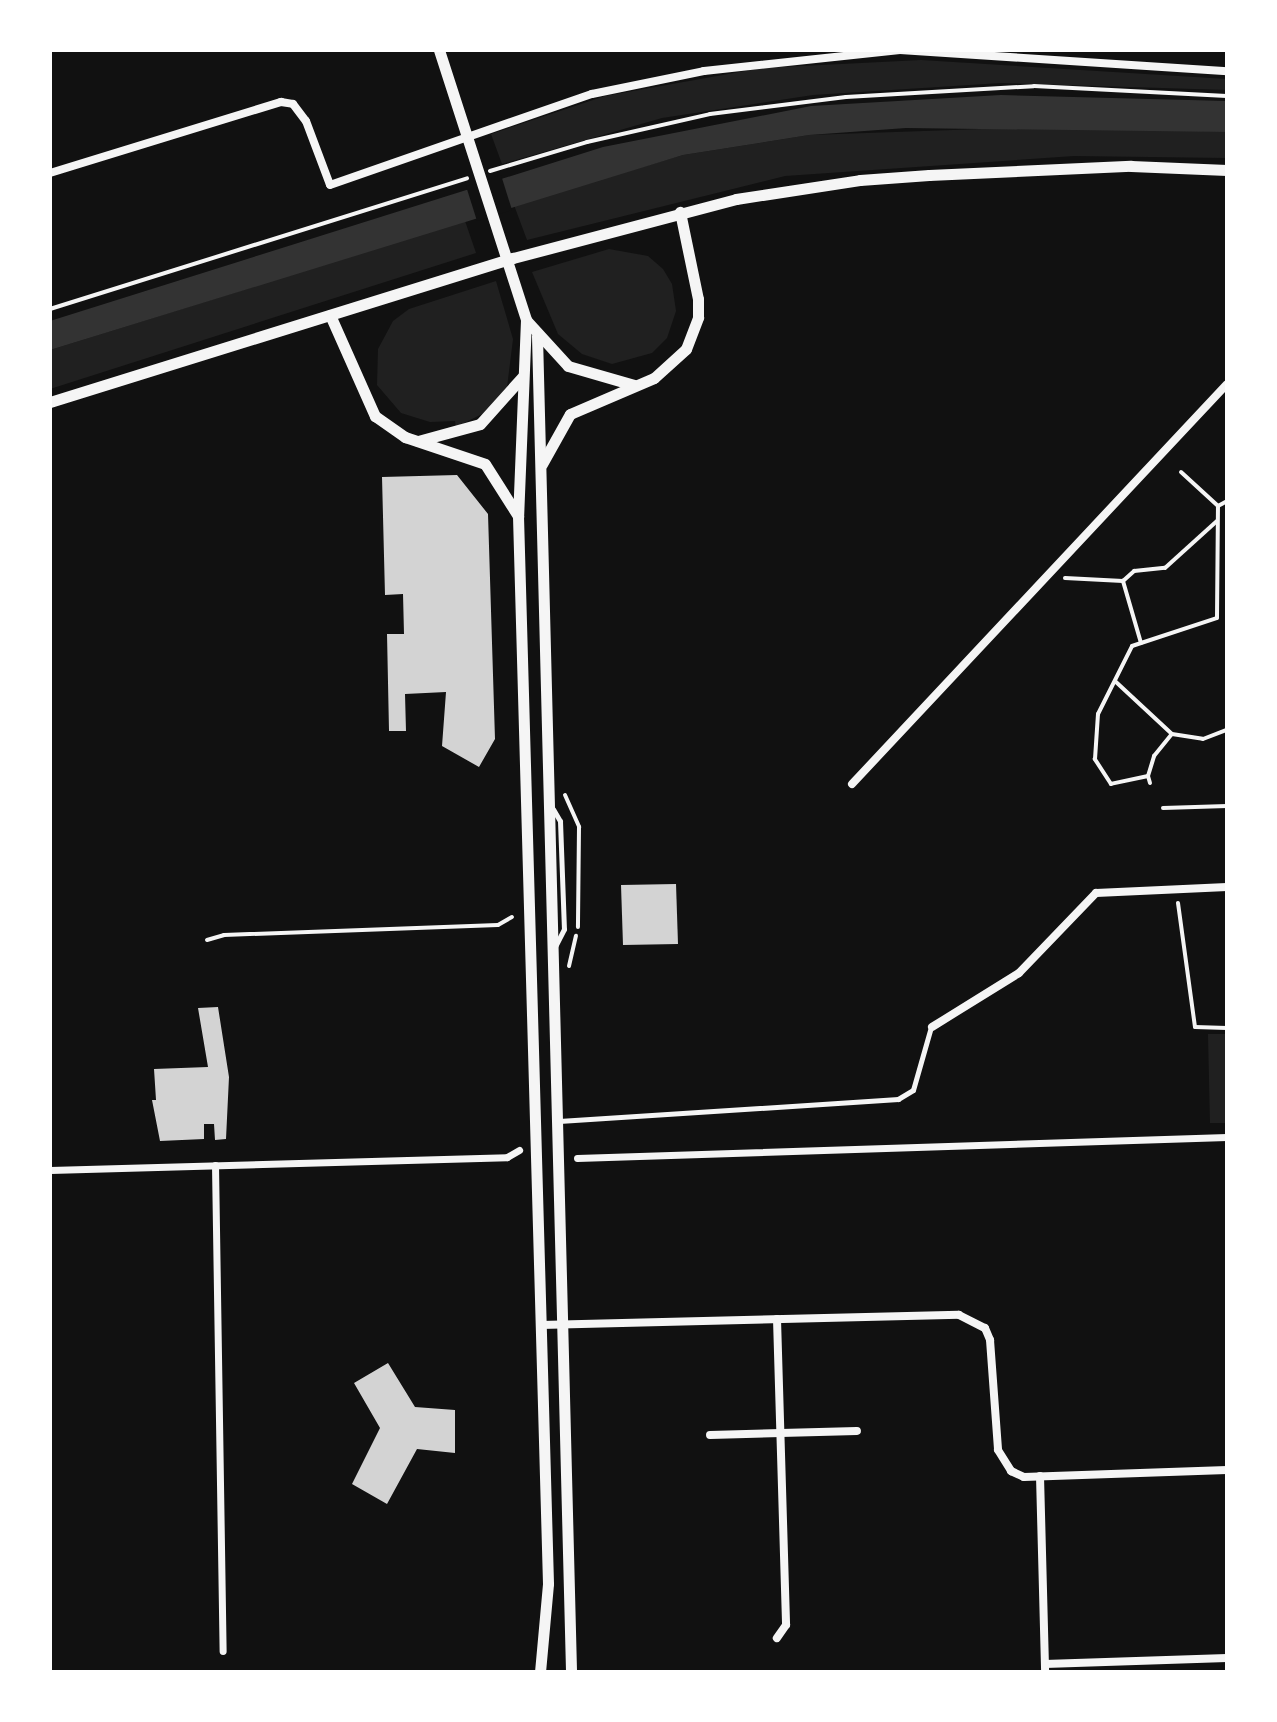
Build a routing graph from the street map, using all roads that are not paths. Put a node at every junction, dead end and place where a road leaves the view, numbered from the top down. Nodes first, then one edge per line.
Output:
1 (439, 50) edge
2 (900, 50) edge
3 (1227, 71) edge
4 (1227, 170) edge
5 (50, 173) edge
6 (680, 212) junction
7 (330, 315) junction
8 (526, 320) junction
9 (537, 336) junction
10 (523, 376) junction
11 (1227, 384) edge
12 (634, 385) junction
13 (50, 402) edge
14 (418, 441) junction
15 (541, 465) junction
16 (518, 516) junction
17 (852, 784) dead end
18 (1227, 887) edge
19 (932, 1027) joint
20 (559, 1121) junction
21 (1227, 1137) edge
22 (519, 1150) dead end
23 (577, 1158) dead end
24 (215, 1165) junction
25 (50, 1170) edge
26 (777, 1319) junction
27 (565, 1324) junction
28 (541, 1325) junction
29 (857, 1431) dead end
30 (780, 1433) junction
31 (710, 1435) dead end
32 (1227, 1470) edge
33 (1040, 1476) junction
34 (777, 1638) dead end
35 (223, 1651) dead end
36 (1227, 1658) edge
37 (1045, 1668) edge
38 (540, 1672) edge
39 (571, 1672) edge

1 - 8 street
2 - 3 street
2 - 5 street
4 - 6 street
6 - 7 street
6 - 12 street
7 - 13 street
7 - 14 street
8 - 9 street
8 - 10 street
9 - 12 street
9 - 15 street
10 - 14 street
10 - 16 street
11 - 17 street
12 - 15 street
14 - 16 street
15 - 20 street
16 - 28 street
18 - 19 street
19 - 20 lane
20 - 27 street
21 - 23 street
22 - 24 street
24 - 25 street
24 - 35 street
26 - 27 street
26 - 30 street
26 - 33 street
27 - 28 street
27 - 39 street
28 - 38 street
29 - 30 street
30 - 31 street
30 - 34 street
32 - 33 street
33 - 37 street
36 - 37 street

